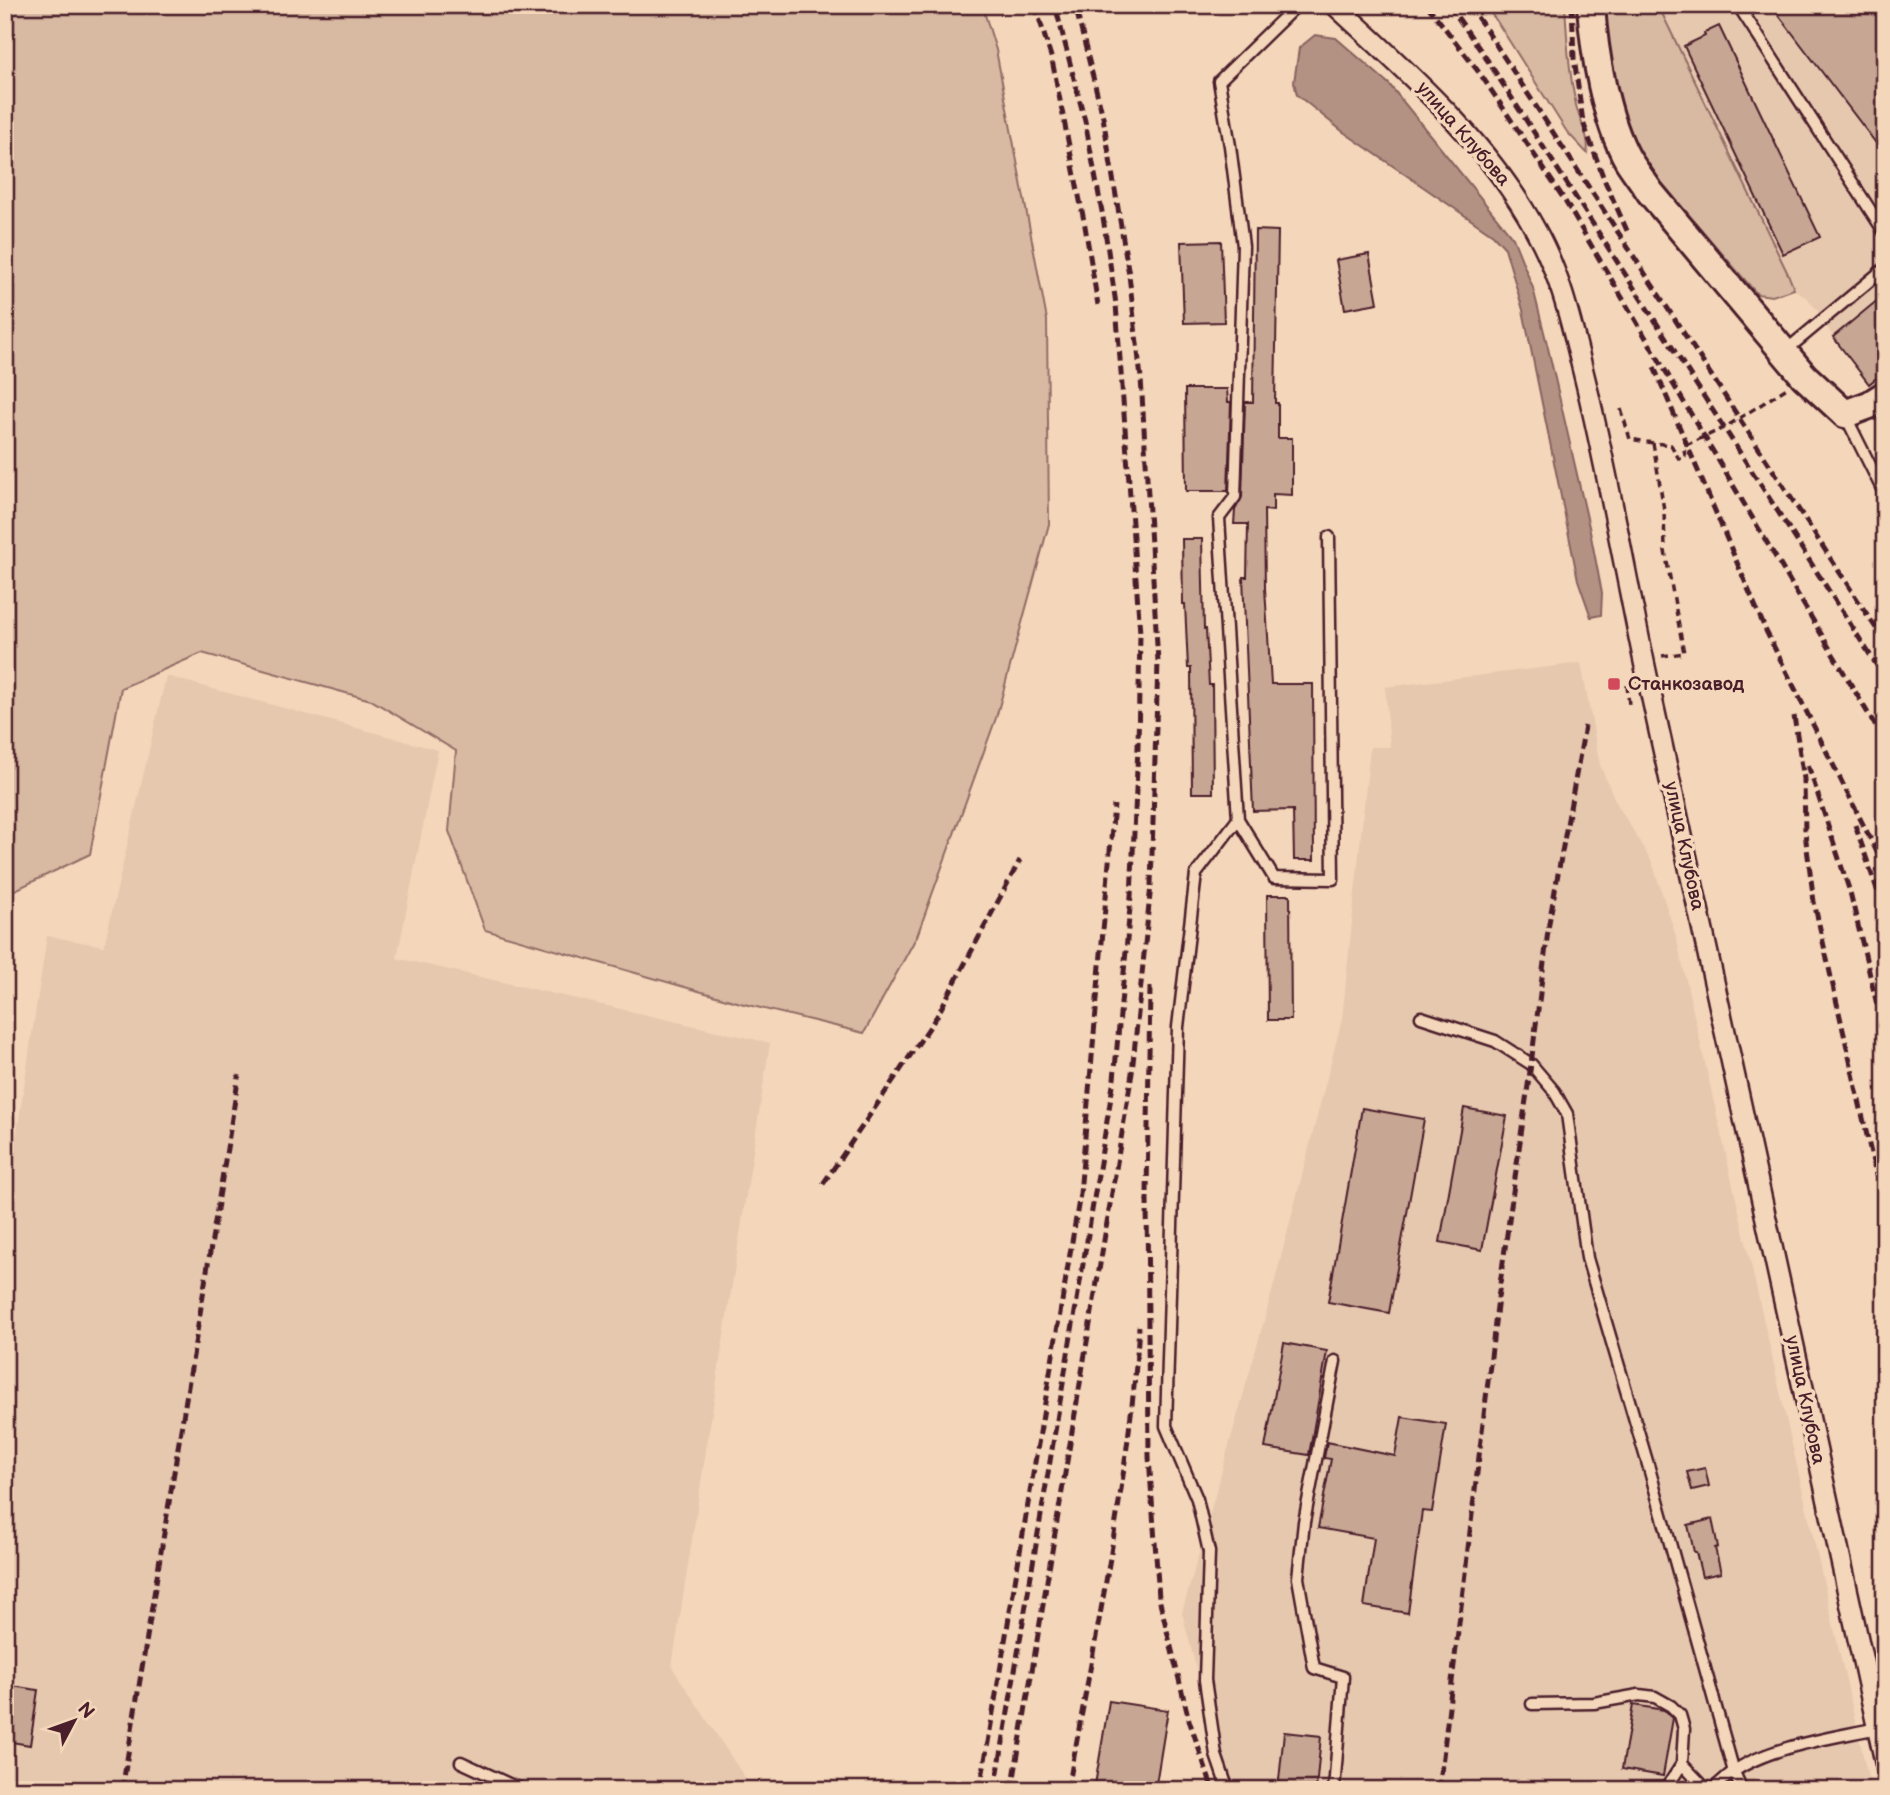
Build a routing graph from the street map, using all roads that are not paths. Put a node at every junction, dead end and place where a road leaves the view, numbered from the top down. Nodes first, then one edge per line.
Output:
1 (1297, 5) edge
2 (1335, 5) edge
3 (1591, 5) edge
4 (1738, 5) edge
5 (1885, 233) edge
6 (1885, 268) edge
7 (1783, 352) junction
8 (1885, 395) edge
9 (1844, 414) junction
10 (1885, 495) edge
11 (1329, 537) dead end
12 (1238, 819) junction
13 (1421, 1017) dead end
14 (1335, 1362) dead end
15 (1532, 1704) dead end
16 (1877, 1728) junction
17 (461, 1762) dead end
18 (1885, 1762) edge
19 (1682, 1764) junction
20 (1734, 1772) junction
21 (522, 1790) edge
22 (1228, 1790) edge
23 (1334, 1790) edge
24 (1665, 1790) edge
25 (1710, 1790) edge
26 (1742, 1790) edge

1 - 12 lane
2 - 16 street, улица Клубова
3 - 7 main road
4 - 5 lane
6 - 7 lane
7 - 9 main road
8 - 9 main road
9 - 10 lane
11 - 12 lane
12 - 22 lane
13 - 20 lane
14 - 23 lane
15 - 19 lane
16 - 18 street, улица Клубова
16 - 20 lane
17 - 21 lane
19 - 24 lane
19 - 25 lane
20 - 25 lane
20 - 26 lane

